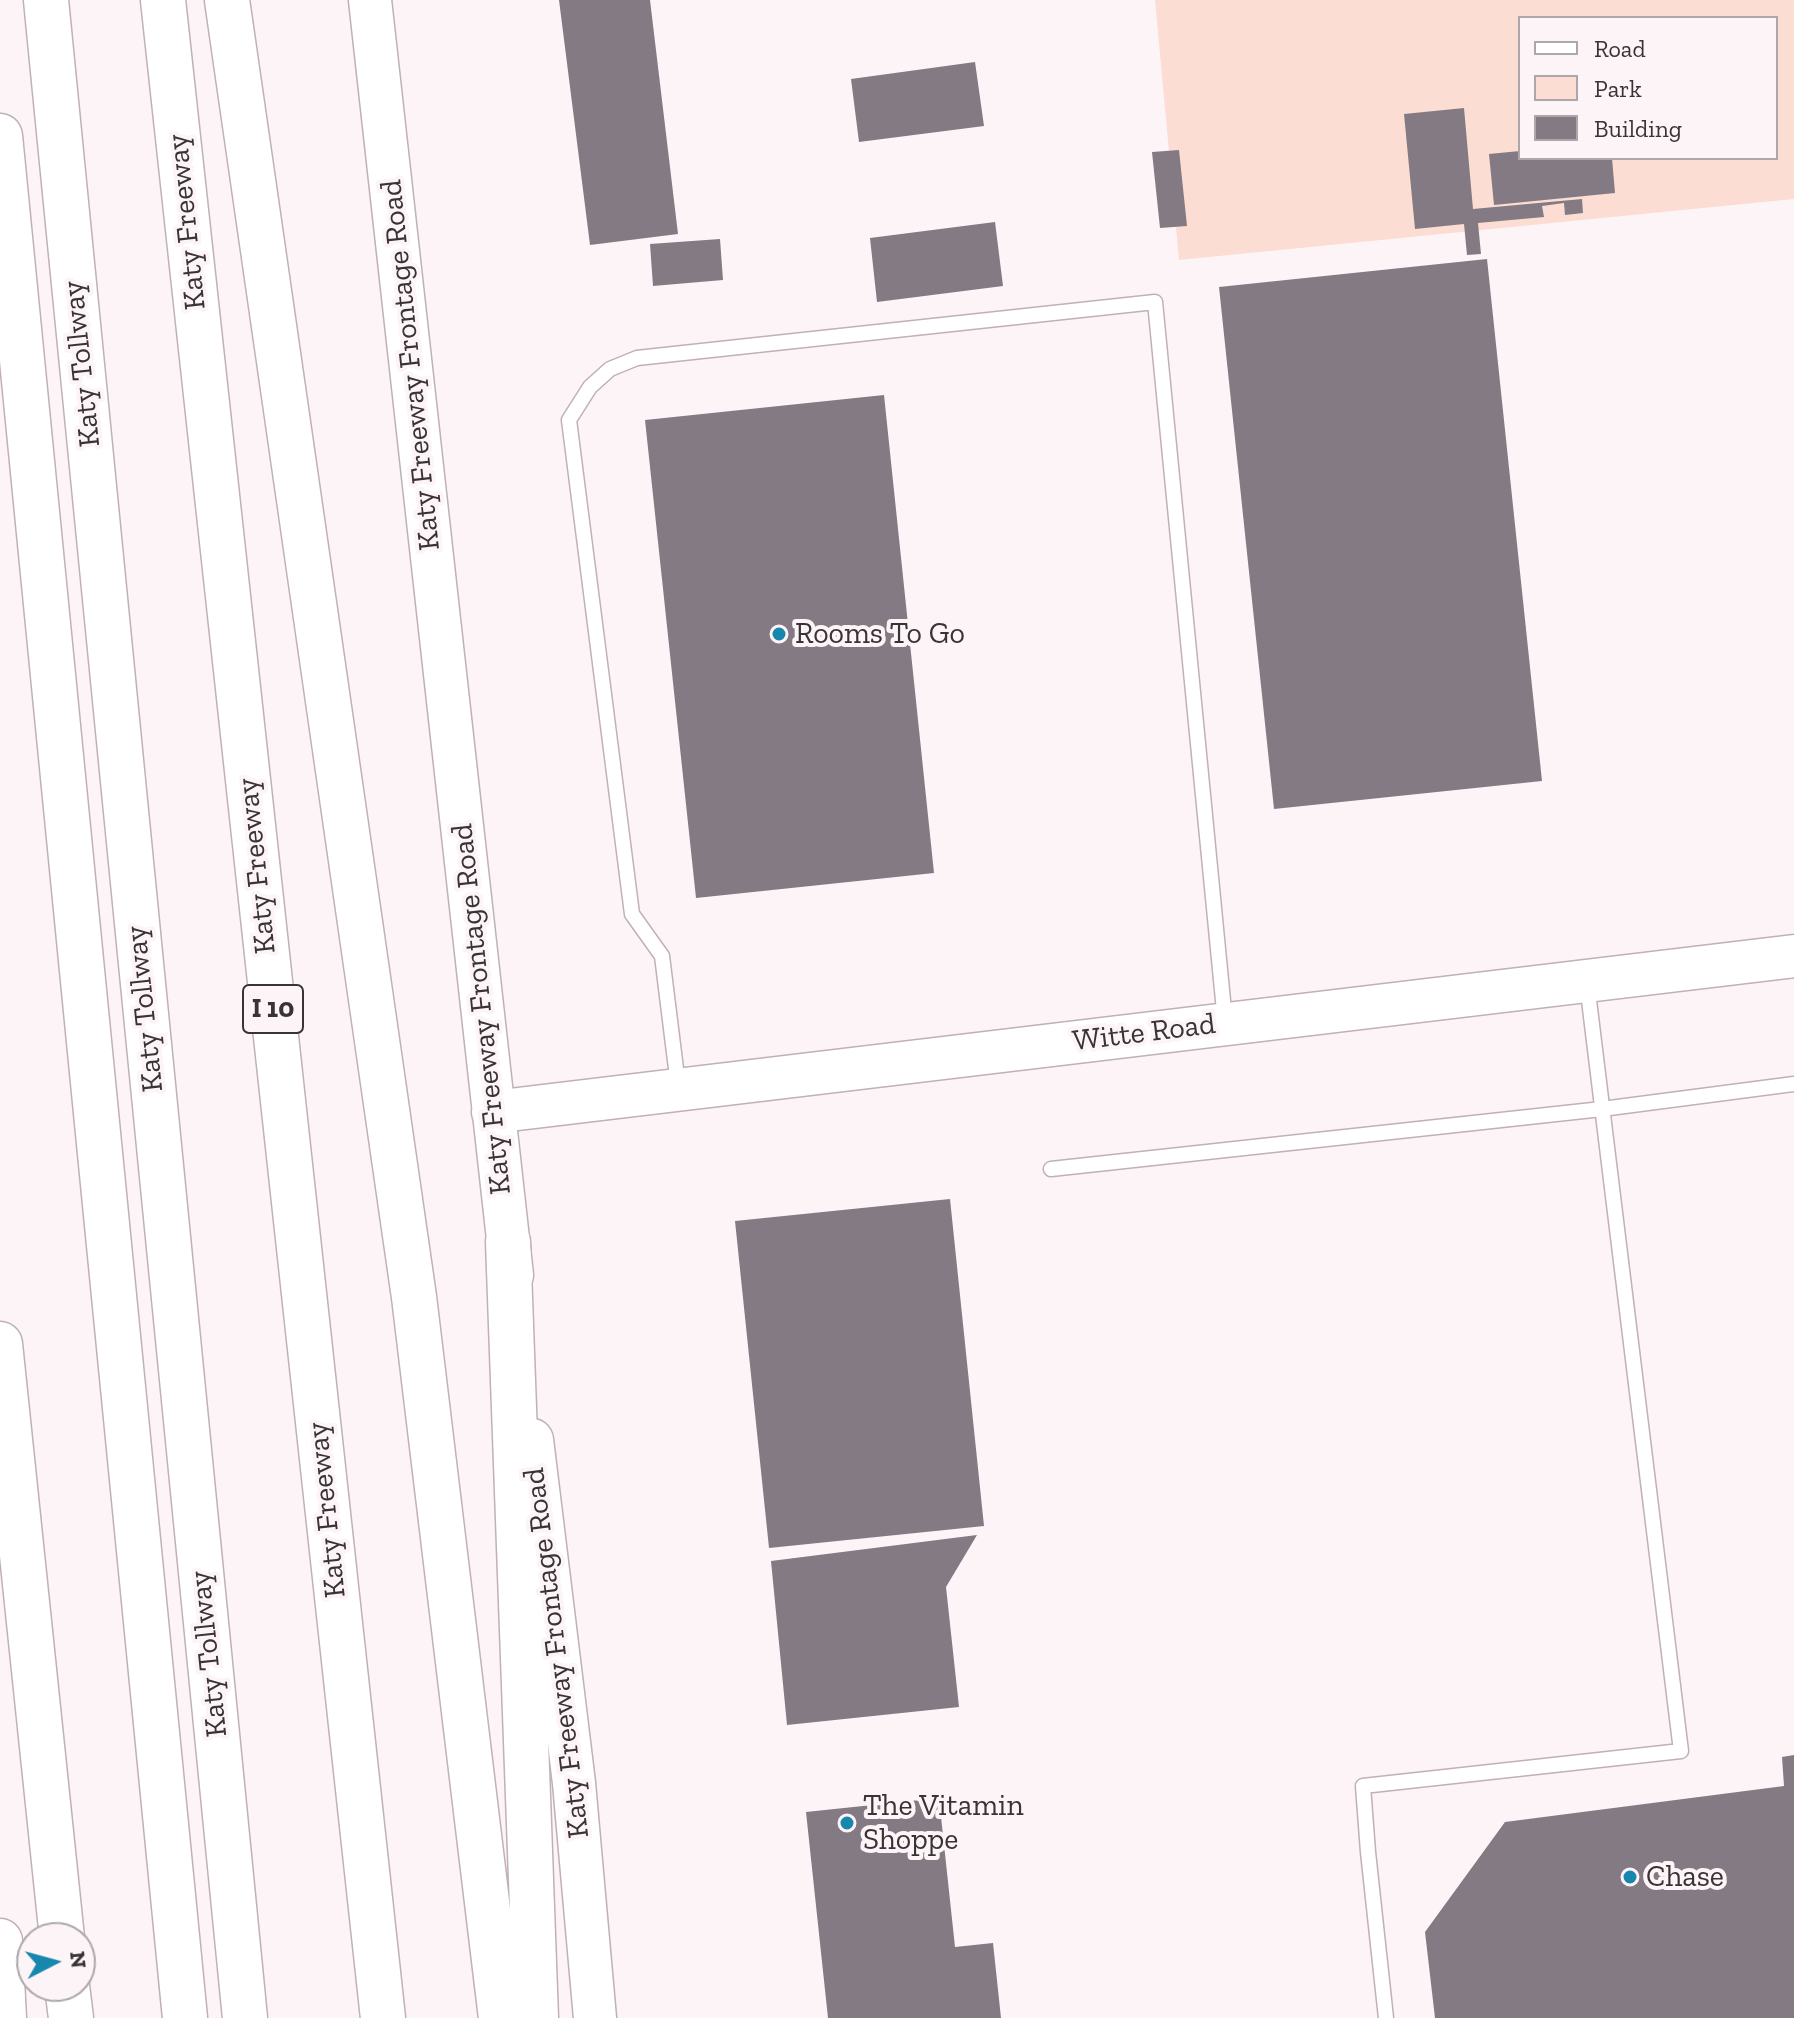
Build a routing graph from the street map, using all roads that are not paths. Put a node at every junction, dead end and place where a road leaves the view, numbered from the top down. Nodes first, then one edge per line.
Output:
1 (46, 0) edge
2 (163, 0) edge
3 (227, 0) edge
4 (370, 0) edge
5 (0, 136) edge
6 (1794, 956) edge
7 (1587, 980) junction
8 (1225, 1023) junction
9 (1794, 1084) edge
10 (679, 1089) junction
11 (1602, 1109) junction
12 (493, 1112) junction
13 (1051, 1169) dead end
14 (508, 1242) junction
15 (0, 1344) edge
16 (218, 1748) junction
17 (60, 1922) edge
18 (0, 1941) edge
19 (4, 2018) edge
20 (185, 2018) edge
21 (245, 2018) edge
22 (273, 2018) edge
23 (383, 2018) edge
24 (501, 2018) edge
25 (536, 2018) edge
26 (595, 2018) edge
27 (1386, 2018) edge

1 - 16 highway, Katy Tollway
2 - 23 highway, Katy Freeway / I 10
3 - 24 highway
4 - 12 main road, Katy Freeway Frontage Road
5 - 20 highway, Katy Tollway
6 - 7 main road, Witte Road
7 - 8 main road, Witte Road
7 - 11 lane
8 - 10 main road, Witte Road
8 - 10 lane
9 - 11 lane
10 - 12 main road, Witte Road
11 - 13 lane
11 - 27 lane
12 - 14 main road, Katy Freeway Frontage Road
14 - 25 highway
14 - 26 main road, Katy Freeway Frontage Road
15 - 17 highway
16 - 21 highway, Katy Tollway
16 - 22 highway
18 - 19 highway

